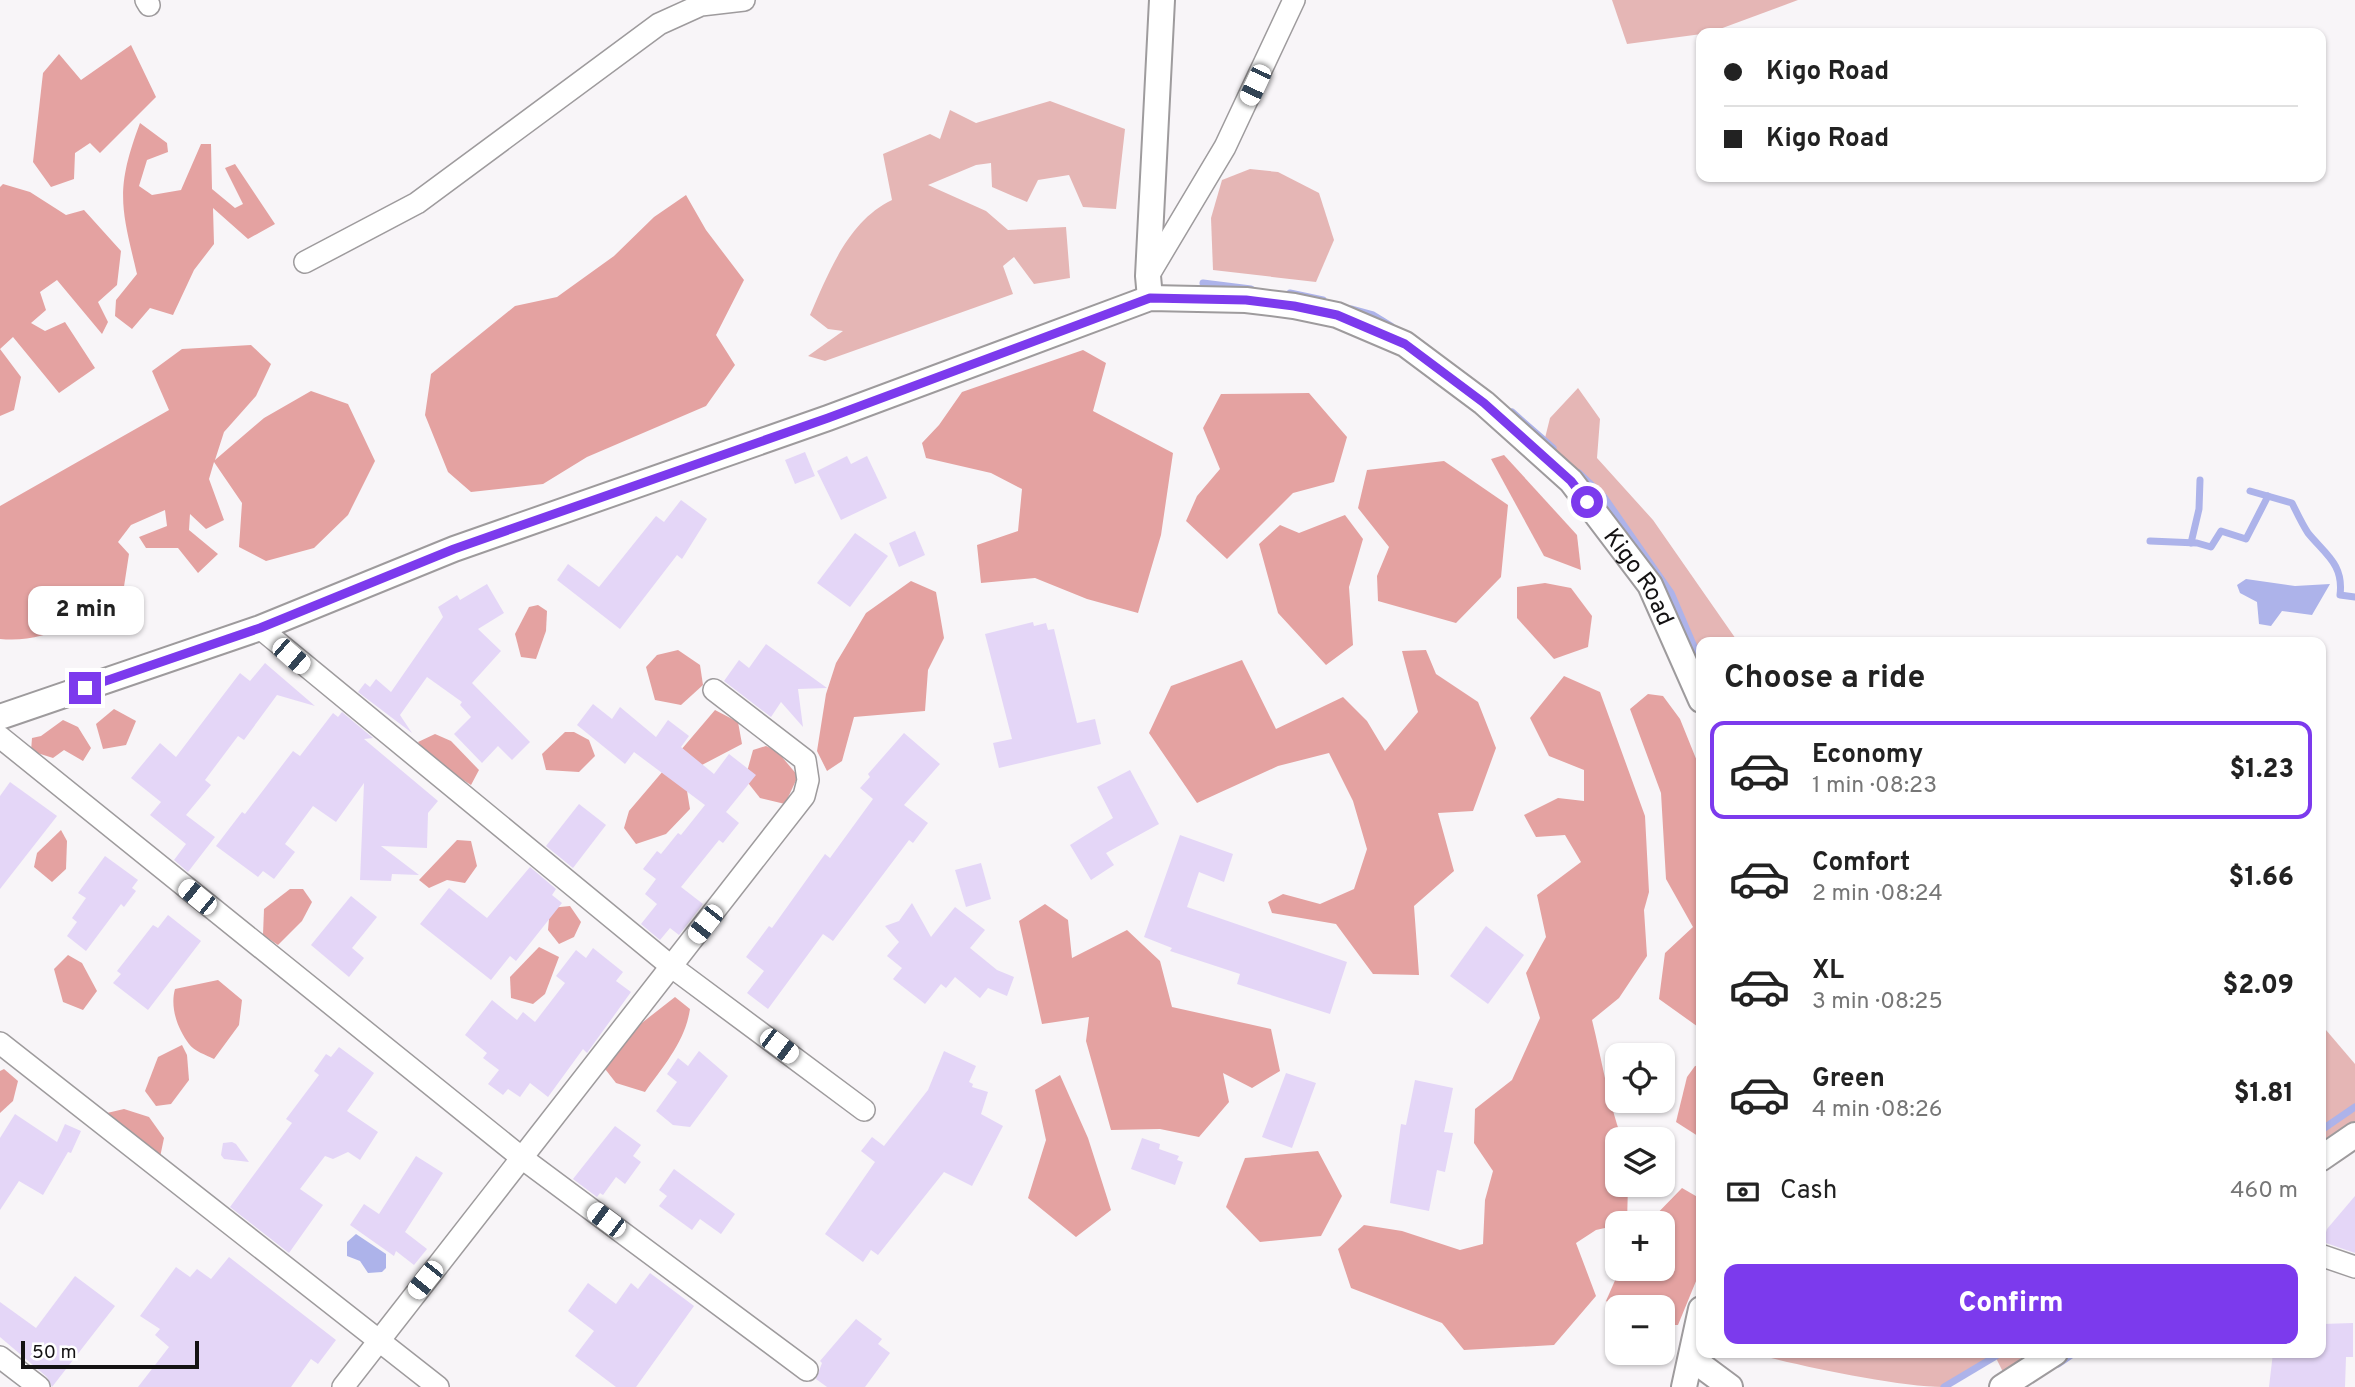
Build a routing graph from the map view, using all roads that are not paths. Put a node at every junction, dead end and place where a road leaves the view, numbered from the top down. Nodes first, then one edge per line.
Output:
1 (744, 0) edge
2 (1162, 0) edge
3 (1294, 0) edge
4 (304, 262) dead end
5 (1149, 287) junction
6 (260, 628) junction
7 (1696, 689) edge
8 (714, 690) dead end
9 (0, 717) edge
10 (0, 737) edge
11 (672, 967) junction
12 (0, 1043) edge
13 (864, 1110) dead end
14 (2355, 1135) edge
15 (2326, 1155) edge
16 (522, 1158) junction
17 (2326, 1257) edge
18 (2355, 1267) edge
19 (1696, 1331) edge
20 (376, 1341) junction
21 (0, 1357) edge
22 (1690, 1358) junction
23 (2048, 1358) edge
24 (807, 1370) dead end
25 (39, 1387) edge
26 (343, 1387) edge
27 (438, 1387) edge
28 (1684, 1387) edge
29 (1730, 1387) edge
30 (2002, 1387) edge

1 - 4 street
2 - 5 street
3 - 5 street
5 - 6 street, Kigo Road
5 - 7 street, Kigo Road
6 - 9 street, Kigo Road
6 - 11 street
8 - 11 street
10 - 16 street
11 - 13 street
11 - 16 street
12 - 20 street
14 - 15 street
16 - 20 street
16 - 24 street
17 - 18 street
19 - 22 street
20 - 26 street
20 - 27 street
21 - 25 street
22 - 28 street
22 - 29 street
23 - 30 street

